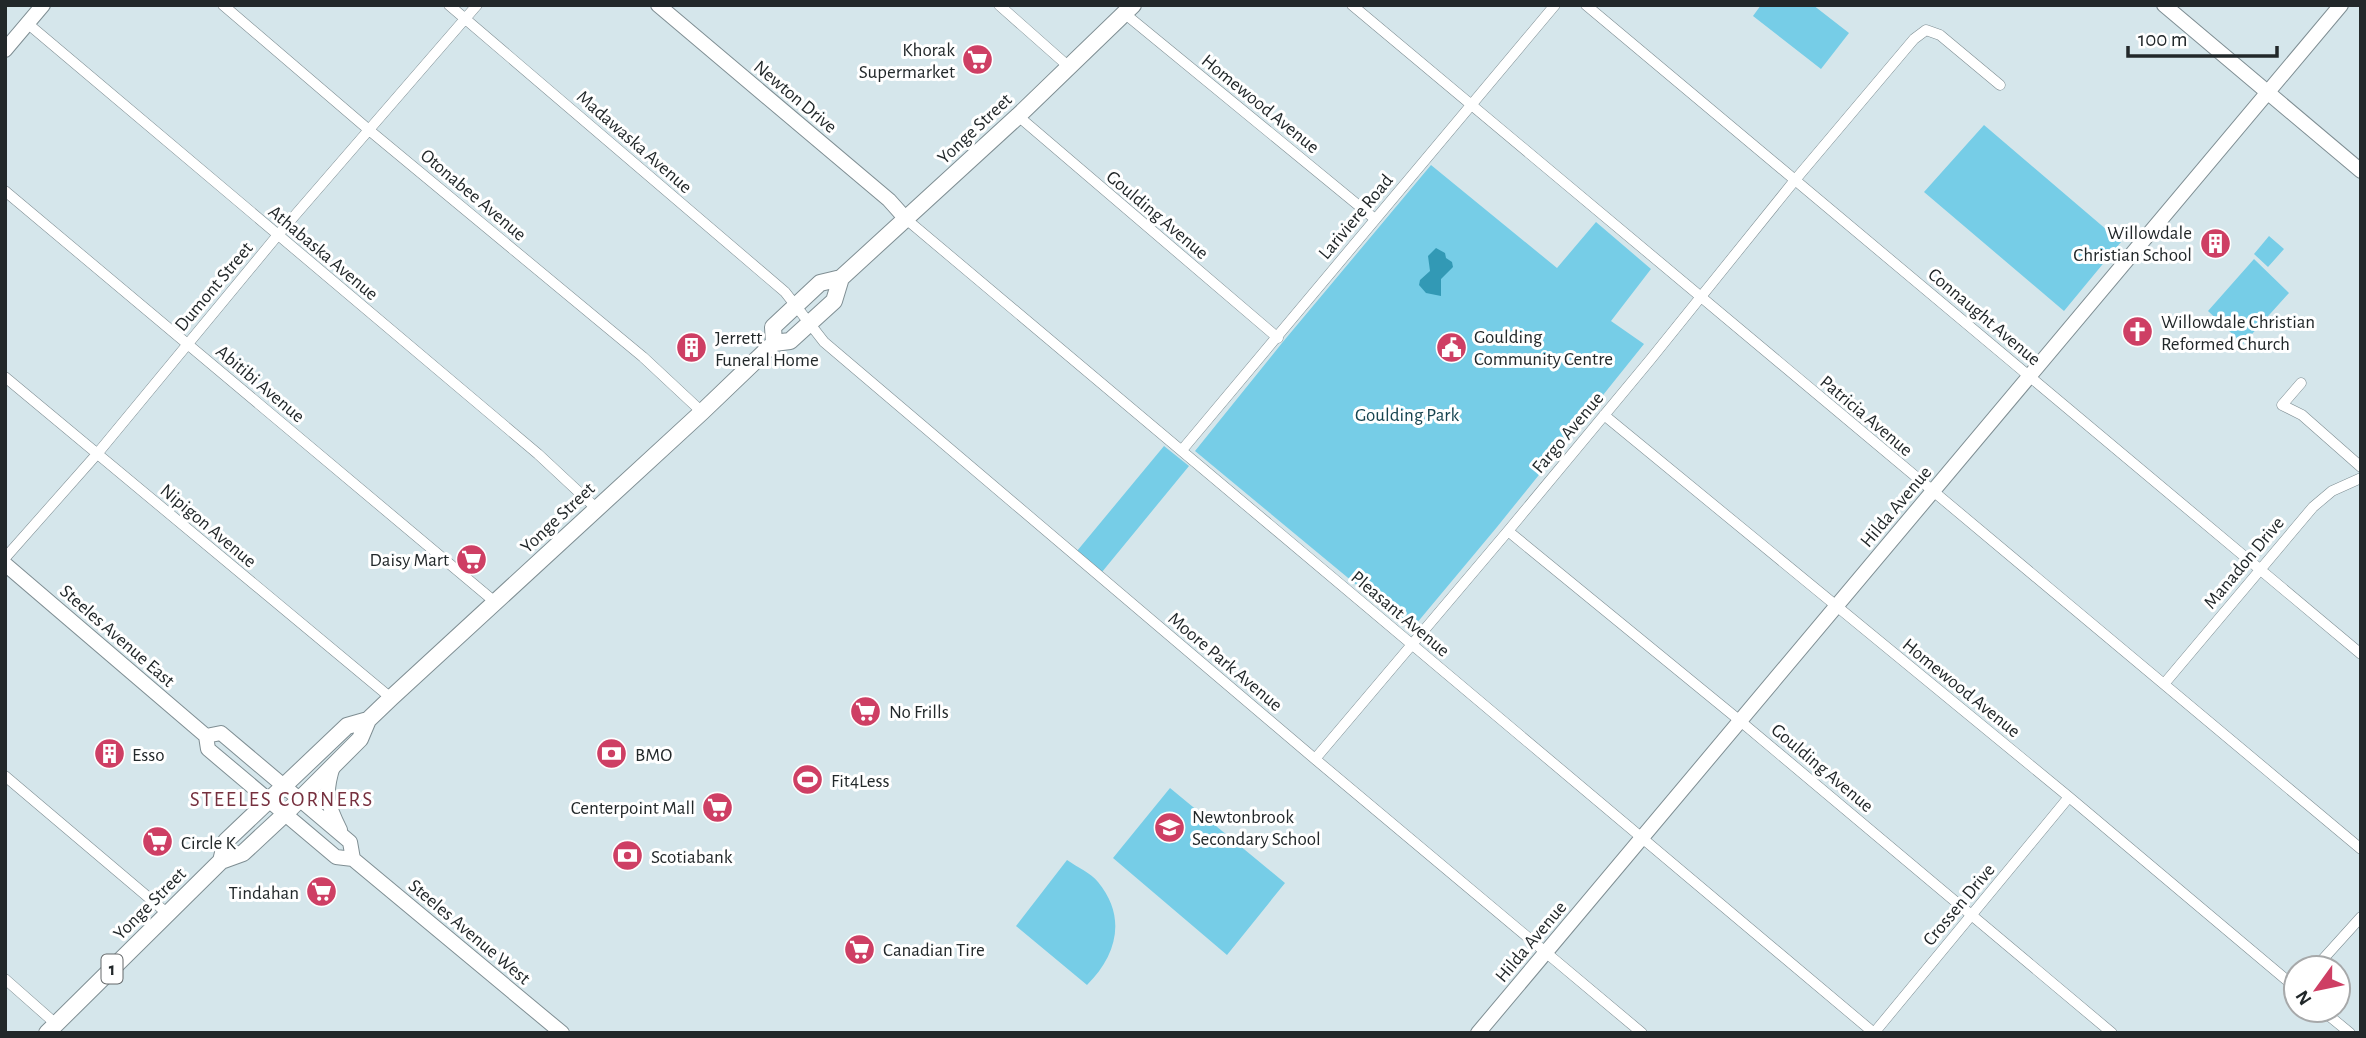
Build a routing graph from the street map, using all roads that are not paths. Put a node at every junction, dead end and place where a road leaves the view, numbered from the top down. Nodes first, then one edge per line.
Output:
1 (43, 5) edge
2 (223, 5) edge
3 (449, 5) edge
4 (477, 5) edge
5 (659, 5) edge
6 (999, 5) edge
7 (1352, 5) edge
8 (1555, 5) edge
9 (1586, 5) edge
10 (2164, 5) edge
11 (2341, 5) edge
12 (1129, 9) edge
13 (466, 19) junction
14 (27, 23) junction
15 (5, 50) edge
16 (1068, 66) junction
17 (2000, 85) dead end
18 (2267, 94) junction
19 (1469, 105) junction
20 (1018, 116) junction
21 (369, 130) junction
22 (2361, 171) edge
23 (1795, 180) junction
24 (5, 191) edge
25 (906, 219) junction
26 (1375, 219) junction
27 (277, 236) junction
28 (841, 278) junction
29 (1700, 299) junction
30 (796, 306) junction
31 (811, 323) junction
32 (1278, 338) junction
33 (774, 343) junction
34 (187, 345) junction
35 (2029, 376) junction
36 (5, 377) edge
37 (2301, 383) dead end
38 (702, 412) junction
39 (1604, 415) junction
40 (1182, 450) junction
41 (97, 454) junction
42 (2361, 467) edge
43 (2361, 478) edge
44 (1932, 492) junction
45 (597, 509) junction
46 (1508, 531) junction
47 (5, 558) edge
48 (5, 564) edge
49 (2260, 570) junction
50 (495, 602) junction
51 (1835, 605) junction
52 (1411, 645) junction
53 (2361, 654) edge
54 (2164, 684) junction
55 (391, 698) junction
56 (368, 720) junction
57 (1739, 720) junction
58 (206, 736) junction
59 (1315, 759) junction
60 (333, 766) junction
61 (5, 776) edge
62 (284, 787) junction
63 (2069, 797) junction
64 (299, 799) junction
65 (271, 800) junction
66 (286, 813) junction
67 (342, 834) junction
68 (1641, 837) junction
69 (2361, 849) edge
70 (353, 859) junction
71 (221, 861) junction
72 (168, 914) junction
73 (1972, 915) junction
74 (2361, 917) edge
75 (1547, 952) junction
76 (2328, 954) edge
77 (2282, 976) edge
78 (5, 979) edge
79 (51, 1028) edge
80 (562, 1033) edge
81 (1478, 1033) edge
82 (1642, 1033) edge
83 (1874, 1033) edge
84 (2112, 1033) edge

1 - 14 street
2 - 21 street, Otonabee Avenue
3 - 13 street, Madawaska Avenue
4 - 13 street, Dumont Street
5 - 25 street, Newton Drive
6 - 16 street
7 - 19 street, Patricia Avenue
8 - 19 street, Lariviere Road
9 - 23 street, Connaught Avenue
10 - 18 street
11 - 18 street, Hilda Avenue
12 - 16 main road, Yonge Street
12 - 26 street, Homewood Avenue
13 - 21 street, Dumont Street
13 - 30 street, Madawaska Avenue
14 - 15 street
14 - 27 street, Athabaska Avenue
16 - 20 main road, Yonge Street
17 - 23 street, Fargo Avenue
18 - 22 street
18 - 35 street, Hilda Avenue
19 - 26 street, Lariviere Road
19 - 29 street, Patricia Avenue
20 - 25 main road, Yonge Street
20 - 32 street, Goulding Avenue
21 - 27 street, Dumont Street
21 - 38 street, Otonabee Avenue
23 - 29 street, Fargo Avenue
23 - 35 street, Connaught Avenue
24 - 34 street, Abitibi Avenue
25 - 28 main road, Yonge Street
25 - 40 street, Pleasant Avenue
26 - 32 street, Lariviere Road
27 - 34 street, Dumont Street
27 - 45 street, Athabaska Avenue
28 - 30 main road, Yonge Street
28 - 31 main road, Yonge Street
29 - 39 street, Fargo Avenue
29 - 44 street, Patricia Avenue
30 - 31 street, Moore Park Avenue
30 - 33 main road, Yonge Street
31 - 33 main road, Yonge Street
31 - 59 street, Moore Park Avenue
32 - 40 street, Lariviere Road
33 - 38 main road, Yonge Street
34 - 41 street, Dumont Street
34 - 50 street, Abitibi Avenue
35 - 44 street, Hilda Avenue
35 - 49 street, Connaught Avenue
36 - 41 street, Nipigon Avenue
37 - 42 street
38 - 45 main road, Yonge Street
39 - 46 street, Fargo Avenue
39 - 51 street, Homewood Avenue
40 - 52 street, Pleasant Avenue
41 - 47 street, Dumont Street
41 - 55 street, Nipigon Avenue
43 - 49 street, Manadon Drive
44 - 51 street, Hilda Avenue
44 - 54 street, Patricia Avenue
45 - 50 main road, Yonge Street
46 - 52 street, Fargo Avenue
46 - 57 street, Goulding Avenue
48 - 58 street, Steeles Avenue East
49 - 53 street, Connaught Avenue
49 - 54 street, Manadon Drive
50 - 55 main road, Yonge Street
51 - 57 street, Hilda Avenue
51 - 63 street, Homewood Avenue
52 - 59 street, Fargo Avenue
52 - 68 street, Pleasant Avenue
54 - 69 street, Patricia Avenue
55 - 56 main road, Yonge Street
56 - 60 main road, Yonge Street
56 - 62 main road, Yonge Street
57 - 68 street, Hilda Avenue
57 - 73 street, Goulding Avenue
58 - 62 street, Steeles Avenue East
58 - 65 street, Steeles Avenue East
59 - 75 street, Moore Park Avenue
60 - 64 main road, Yonge Street
60 - 67 street
61 - 72 street
62 - 64 street, Steeles Avenue West
62 - 65 main road, Yonge Street / 1
63 - 73 street, Crossen Drive
63 - 77 street, Homewood Avenue
64 - 66 main road, Yonge Street / 1
64 - 67 street, Steeles Avenue West
65 - 66 street, Steeles Avenue East
65 - 71 main road, Yonge Street / 1
66 - 70 street, Steeles Avenue West
66 - 71 main road, Yonge Street / 1
67 - 70 street, Steeles Avenue West
68 - 75 street, Hilda Avenue
68 - 83 street, Pleasant Avenue
70 - 80 street, Steeles Avenue West
71 - 72 main road, Yonge Street / 1
72 - 79 main road, Yonge Street / 1
73 - 83 street, Crossen Drive
73 - 84 street, Goulding Avenue
74 - 76 street
75 - 81 street, Hilda Avenue
75 - 82 street, Moore Park Avenue
78 - 79 street

